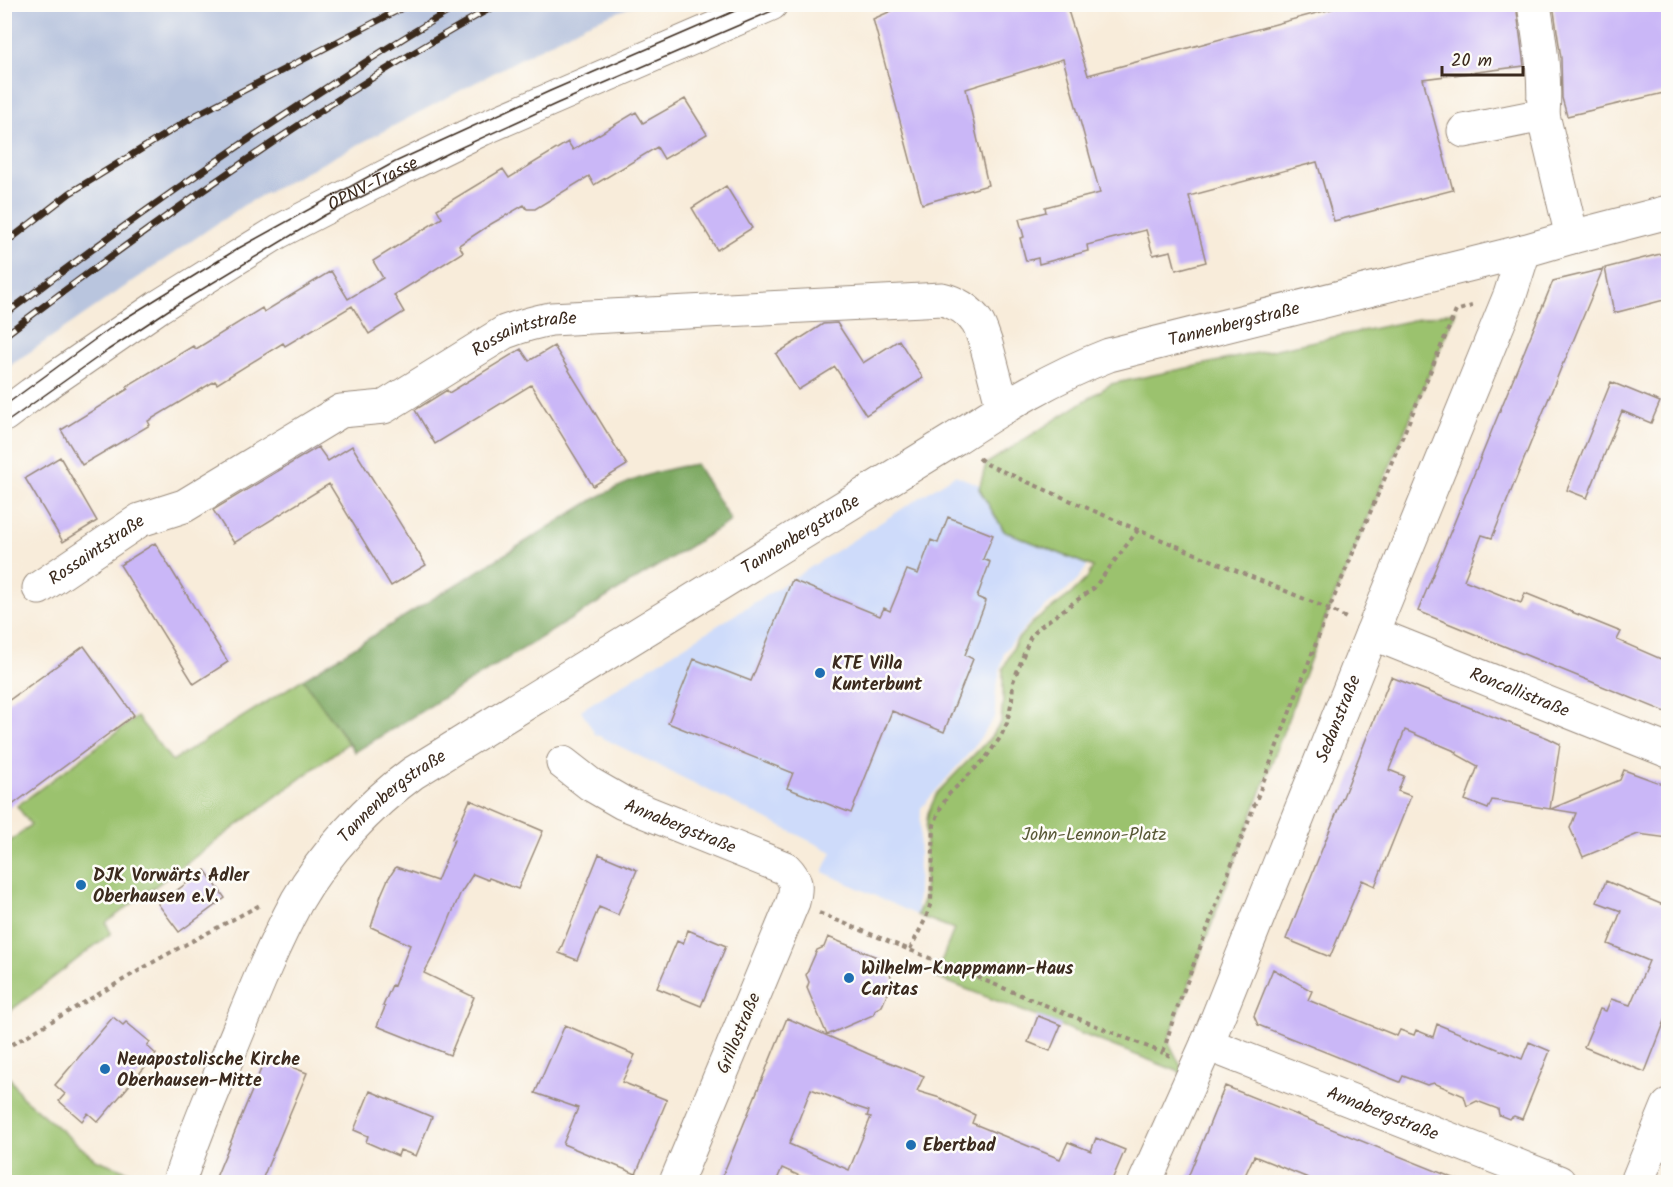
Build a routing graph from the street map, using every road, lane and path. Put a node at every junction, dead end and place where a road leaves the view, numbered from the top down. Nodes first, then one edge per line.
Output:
1 (771, 4) edge
2 (1534, 4) edge
3 (1543, 115) junction
4 (1464, 131) dead end
5 (1668, 212) edge
6 (1572, 237) junction
7 (1524, 251) junction
8 (1510, 295) junction
9 (1003, 408) junction
10 (4, 415) edge
11 (956, 438) junction
12 (1138, 530) junction
13 (39, 588) dead end
14 (1329, 609) junction
15 (1372, 633) junction
16 (1668, 752) edge
17 (563, 763) dead end
18 (794, 893) junction
19 (269, 901) dead end
20 (910, 949) junction
21 (4, 1049) edge
22 (1162, 1053) junction
23 (1202, 1055) junction
24 (1668, 1106) edge
25 (183, 1169) edge
26 (157, 1182) edge
27 (676, 1182) edge
28 (1145, 1182) edge
29 (1559, 1182) edge
30 (1637, 1182) edge

1 - 10 street, ÖPNV-Trasse
2 - 3 street
3 - 4 street
3 - 6 street
5 - 6 street, Tannenbergstraße
6 - 7 street, Tannenbergstraße
7 - 8 street, Sedanstraße
7 - 9 street, Tannenbergstraße
8 - 14 path
8 - 15 street, Sedanstraße
9 - 11 street, Tannenbergstraße
9 - 13 street, Rossaintstraße
11 - 12 path
11 - 25 street, Tannenbergstraße
12 - 14 path
12 - 20 path
14 - 15 path
14 - 22 path
15 - 16 street, Roncallistraße
15 - 23 street, Sedanstraße
17 - 18 street, Annabergstraße
18 - 20 path
18 - 27 street, Grillostraße
19 - 21 path
20 - 22 path
22 - 23 path
23 - 28 street, Sedanstraße
23 - 29 street, Annabergstraße
24 - 30 street
25 - 26 street

